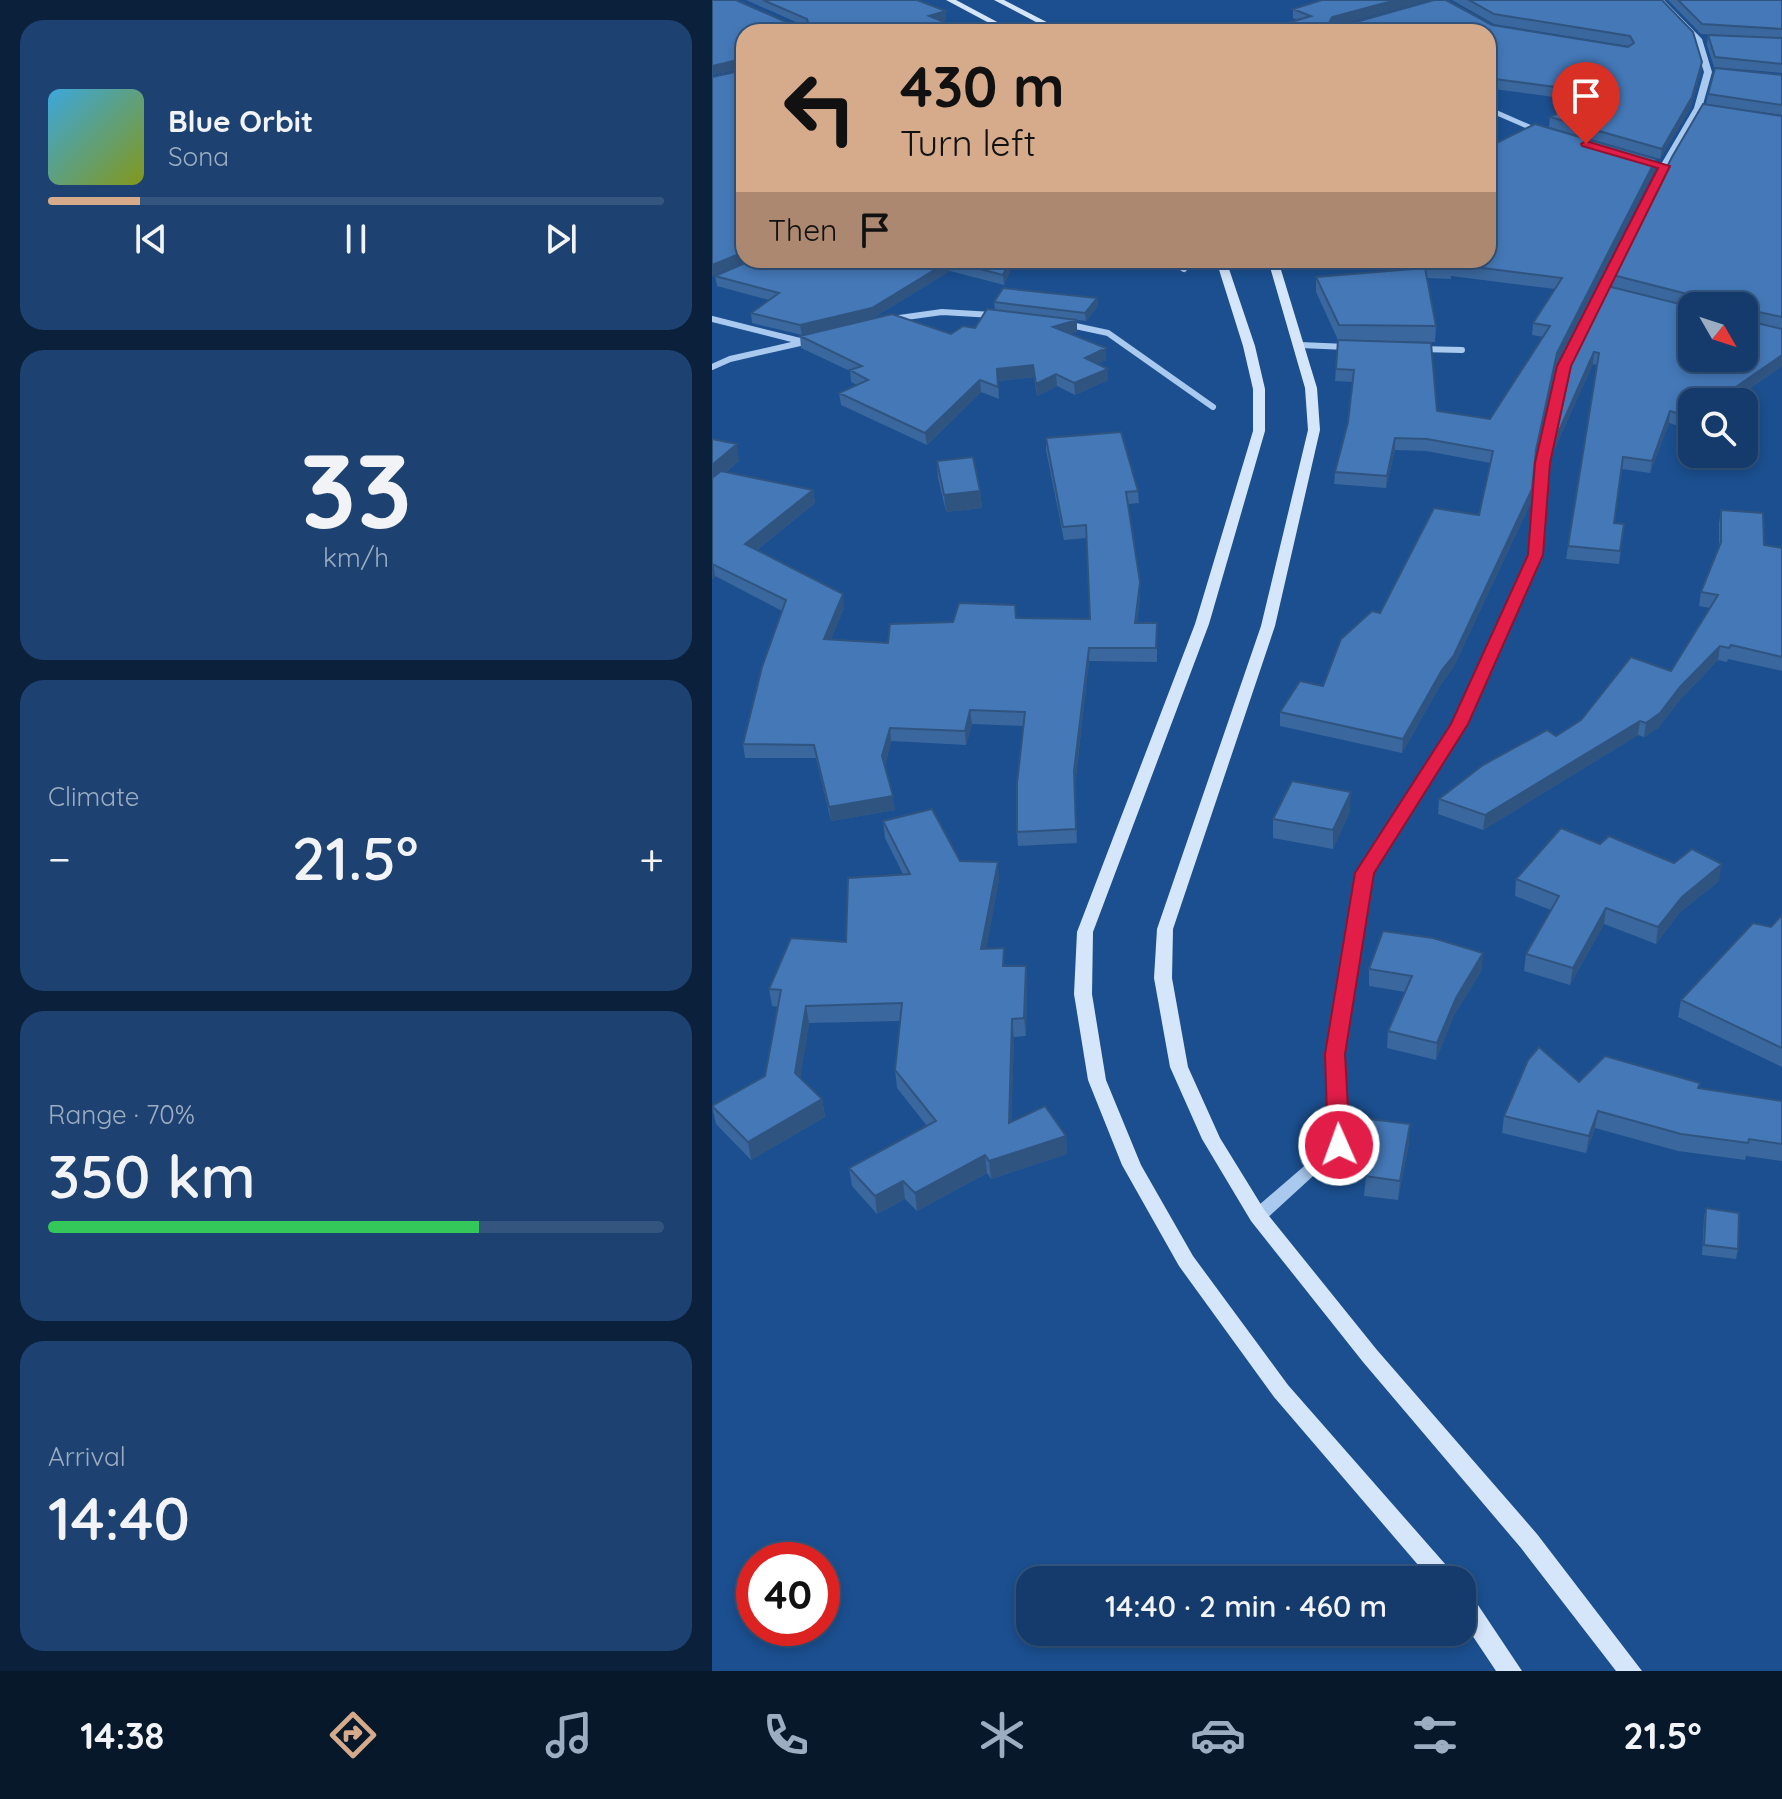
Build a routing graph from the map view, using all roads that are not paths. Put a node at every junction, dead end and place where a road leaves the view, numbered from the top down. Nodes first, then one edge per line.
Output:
1 (950, 0) edge
2 (998, 0) edge
3 (1660, 0) edge
4 (996, 24) edge
5 (1046, 24) edge
6 (1698, 39) junction
7 (1712, 40) edge
8 (1708, 72) junction
9 (1722, 73) edge
10 (1698, 108) junction
11 (1712, 110) edge
12 (1496, 113) edge
13 (1549, 133) edge
14 (1650, 162) edge
15 (1664, 166) junction
16 (1224, 268) edge
17 (1276, 268) edge
18 (1601, 290) junction
19 (1616, 294) edge
20 (1000, 316) edge
21 (712, 319) edge
22 (887, 321) edge
23 (1059, 323) edge
24 (818, 338) edge
25 (804, 342) junction
26 (1300, 345) junction
27 (1359, 347) edge
28 (1418, 349) edge
29 (1462, 350) dead end
30 (712, 367) edge
31 (1213, 407) dead end
32 (1258, 1216) junction
33 (1433, 1566) edge
34 (1476, 1621) edge
35 (1510, 1671) edge
36 (1630, 1671) edge

1 - 4 main road
2 - 5 main road
3 - 6 street
6 - 7 street
6 - 8 street
8 - 9 street
8 - 10 street
10 - 11 street
10 - 15 street
12 - 13 street
14 - 15 street
15 - 18 street
16 - 33 main road
17 - 26 main road
18 - 19 street
18 - 32 street
20 - 22 street
21 - 25 street
23 - 31 street
24 - 25 street
25 - 30 street
26 - 27 street
26 - 32 main road
28 - 29 street
32 - 36 main road
34 - 35 main road

